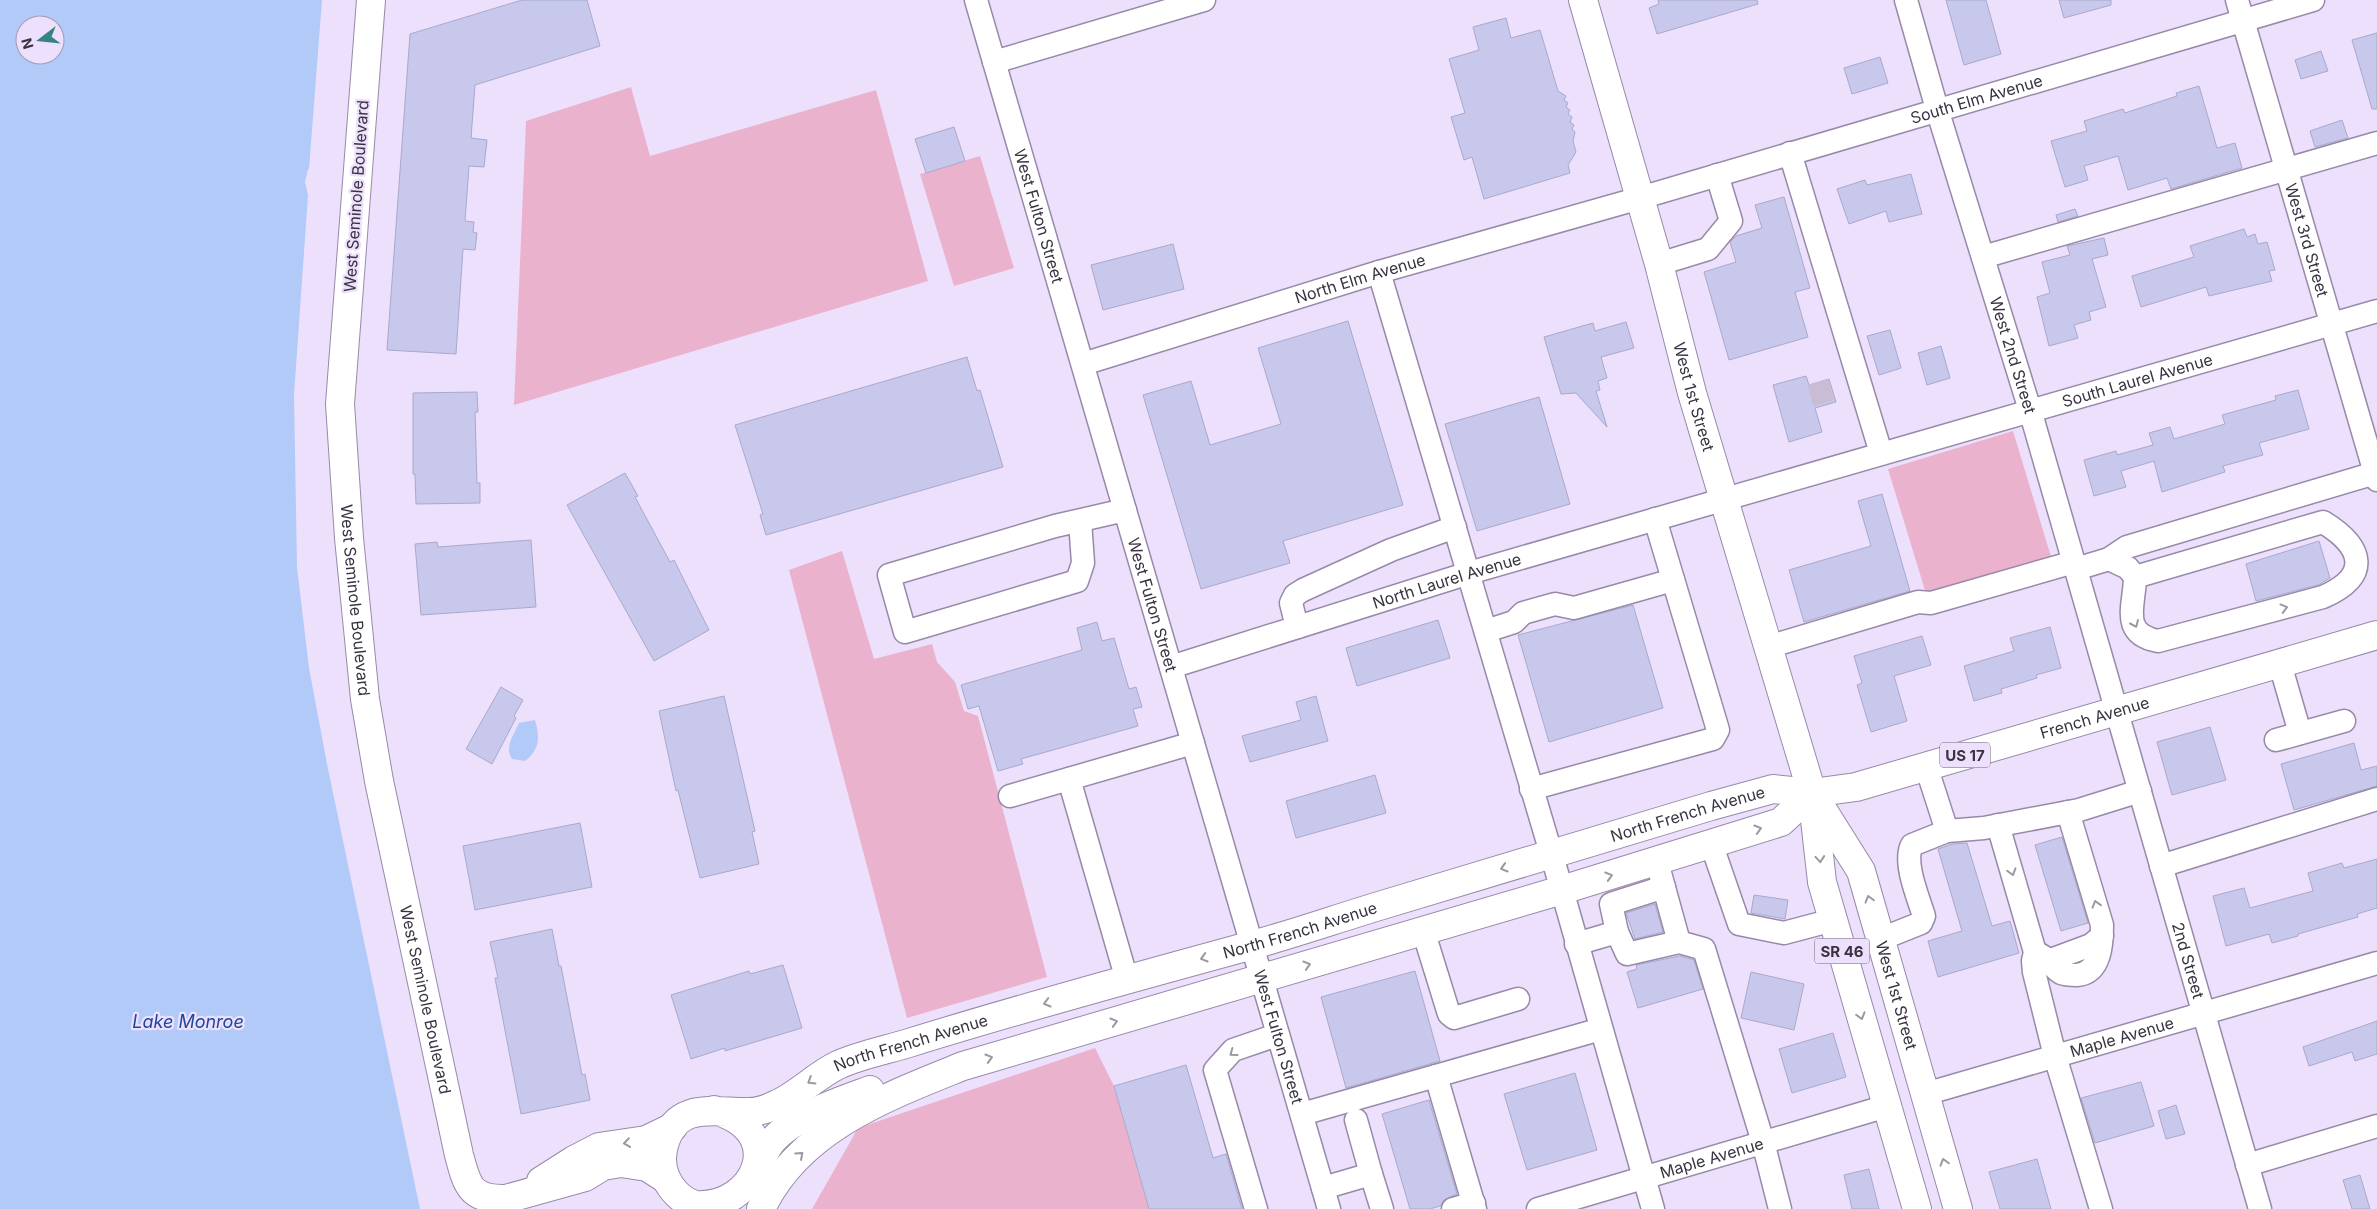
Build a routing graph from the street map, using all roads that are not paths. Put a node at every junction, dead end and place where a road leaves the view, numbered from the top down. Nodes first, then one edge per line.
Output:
1 (372, 0) edge
2 (976, 0) edge
3 (1204, 0) edge
4 (1584, 0) edge
5 (1906, 0) edge
6 (2313, 0) edge
7 (2240, 10) edge
8 (994, 62) junction
9 (1937, 109) junction
10 (2377, 144) edge
11 (1790, 153) junction
12 (2286, 170) junction
13 (1718, 175) junction
14 (1640, 198) junction
15 (1983, 257) junction
16 (1659, 264) junction
17 (1379, 272) junction
18 (2377, 311) edge
19 (2331, 324) junction
20 (1083, 364) junction
21 (2030, 410) junction
22 (1881, 454) junction
23 (2376, 476) edge
24 (2336, 486) junction
25 (1723, 501) junction
26 (1125, 510) junction
27 (1655, 519) junction
28 (1080, 521) junction
29 (2323, 522) junction
30 (1455, 527) junction
31 (2108, 559) junction
32 (2075, 565) junction
33 (1469, 573) junction
34 (2134, 576) junction
35 (1673, 580) junction
36 (1298, 627) junction
37 (1486, 630) junction
38 (2377, 635) edge
39 (1768, 647) junction
40 (2280, 664) junction
41 (1171, 667) junction
42 (2117, 712) junction
43 (2344, 721) dead end
44 (2300, 733) junction
45 (2276, 740) dead end
46 (1193, 742) junction
47 (1926, 766) junction
48 (1069, 779) junction
49 (1531, 789) junction
50 (2140, 791) junction
51 (1812, 793) junction
52 (1010, 796) dead end
53 (2377, 799) edge
54 (2068, 812) junction
55 (1998, 825) junction
56 (1947, 831) junction
57 (1711, 843) junction
58 (1551, 854) junction
59 (2162, 866) junction
60 (1661, 874) junction
61 (1562, 890) junction
62 (1833, 920) junction
63 (1422, 930) junction
64 (1617, 932) junction
65 (1881, 939) junction
66 (1679, 942) junction
67 (1576, 944) junction
68 (1251, 945) junction
69 (2041, 956) junction
70 (2377, 964) edge
71 (1260, 979) junction
72 (1127, 980) junction
73 (1518, 999) dead end
74 (2204, 1014) junction
75 (1601, 1029) junction
76 (1278, 1035) junction
77 (2056, 1056) junction
78 (1436, 1076) junction
79 (1925, 1094) junction
80 (1887, 1106) junction
81 (714, 1110) junction
82 (1302, 1114) junction
83 (1356, 1120) dead end
84 (2377, 1126) edge
85 (673, 1127) junction
86 (1763, 1142) junction
87 (2247, 1165) junction
88 (1372, 1174) junction
89 (1643, 1178) junction
90 (471, 1190) joint
91 (521, 1194) junction
92 (678, 1195) edge
93 (751, 1195) edge
94 (1326, 1199) edge
95 (1467, 1207) edge
96 (1256, 1209) edge
97 (1382, 1209) edge
98 (1538, 1209) edge
99 (1652, 1209) edge
100 (1780, 1209) edge
101 (1917, 1209) edge
102 (1958, 1209) edge
103 (2101, 1209) edge
104 (2260, 1209) edge

1 - 90 main road, West Seminole Boulevard
2 - 8 street, West Fulton Street
3 - 8 street
4 - 14 main road, West 1st Street
5 - 9 street, West 2nd Street
6 - 7 street, South Elm Avenue
7 - 9 street, South Elm Avenue
7 - 12 street, West 3rd Street
8 - 20 street, West Fulton Street
9 - 11 street, South Elm Avenue
9 - 15 street, West 2nd Street
10 - 12 street
11 - 13 street, South Elm Avenue
11 - 22 street
12 - 15 street
12 - 19 street, West 3rd Street
13 - 14 street, South Elm Avenue
13 - 16 street
14 - 16 main road, West 1st Street
14 - 17 street, North Elm Avenue
15 - 21 street, West 2nd Street
16 - 25 main road, West 1st Street
17 - 20 street, North Elm Avenue
17 - 30 street
18 - 19 street, South Laurel Avenue
19 - 21 street, South Laurel Avenue
19 - 23 street, West 3rd Street
20 - 26 street, West Fulton Street
21 - 22 street, South Laurel Avenue
21 - 32 street, West 2nd Street
22 - 25 street, South Laurel Avenue
23 - 24 street
24 - 29 street
24 - 31 street
25 - 27 street, North Laurel Avenue
25 - 39 main road, West 1st Street
26 - 28 street
26 - 41 street, West Fulton Street
27 - 33 street, North Laurel Avenue
27 - 35 street
28 - 28 street
29 - 34 street
34 -> 29 street
30 - 33 street
30 - 36 street
31 - 32 street
31 - 34 street
32 - 39 street
32 - 42 street, West 2nd Street
33 - 36 street, North Laurel Avenue
33 - 37 street
35 - 37 street
35 - 49 street
36 - 41 street, North Laurel Avenue
37 - 49 street
38 - 40 main road, French Avenue / US 17
39 - 51 main road, West 1st Street
40 - 42 main road, French Avenue / US 17
40 - 44 street
41 - 46 street, West Fulton Street
42 - 47 main road, French Avenue / US 17
42 - 50 street, 2nd Street
43 - 44 street
44 - 45 street
46 - 48 street
46 - 68 street, West Fulton Street
47 - 51 main road, French Avenue / US 17
47 - 56 street
48 - 52 street
48 - 72 street
49 - 58 street
50 - 54 street
50 - 59 street, 2nd Street
57 -> 51 main road, North French Avenue
51 - 58 main road, North French Avenue
51 -> 62 main road, West 1st Street / SR 46
65 -> 51 main road, West 1st Street / SR 46
53 - 59 street
54 - 55 street
69 -> 54 street
55 - 56 street
55 -> 69 street
56 - 65 street
57 - 60 main road, North French Avenue
57 - 62 street
58 - 61 street
58 -> 68 main road, North French Avenue
59 - 74 street, 2nd Street
61 -> 60 main road, North French Avenue
60 - 64 street
60 - 66 street
61 - 63 main road, North French Avenue
61 - 67 street
62 -> 80 main road, West 1st Street / SR 46
71 -> 63 main road, North French Avenue
63 - 73 street
64 - 66 street
64 - 67 street
65 - 79 main road, West 1st Street / SR 46
66 - 86 street
67 - 75 street
68 - 71 street, West Fulton Street
68 -> 72 main road, North French Avenue
69 - 77 street
70 - 74 street, Maple Avenue
71 - 76 street, West Fulton Street
93 -> 71 main road, North French Avenue
72 -> 81 main road, North French Avenue
74 - 77 street, Maple Avenue
74 - 87 street, 2nd Street
75 - 78 street
75 - 89 street
76 - 82 street, West Fulton Street
76 -> 96 street
77 - 79 street, Maple Avenue
77 - 103 street
78 - 82 street
78 - 95 street
102 -> 79 main road, West 1st Street / SR 46
80 - 86 street, Maple Avenue
80 - 101 main road, West 1st Street / SR 46
81 - 85 main road, North French Avenue
81 - 93 main road, North French Avenue
82 - 94 street, West Fulton Street
83 - 88 street
84 - 87 street
85 -> 91 main road, North French Avenue
85 - 92 main road, North French Avenue
86 - 89 street, Maple Avenue
86 - 100 street
87 - 104 street, 2nd Street
88 - 94 street
88 - 97 street
89 - 98 street, Maple Avenue
89 - 99 street
90 - 91 main road, North French Avenue
91 - 92 main road, North French Avenue
92 - 93 main road, North French Avenue

